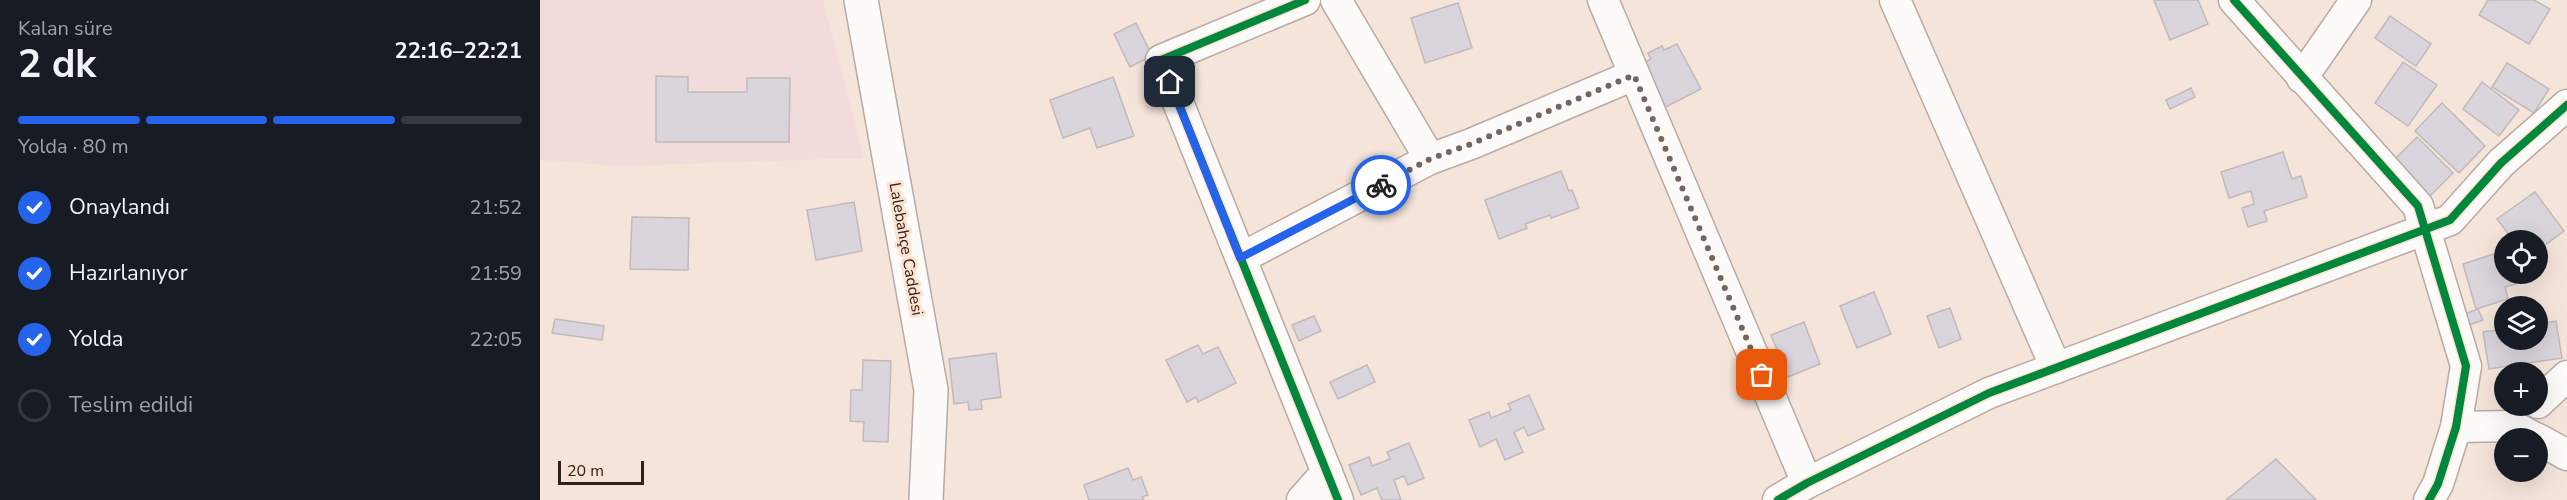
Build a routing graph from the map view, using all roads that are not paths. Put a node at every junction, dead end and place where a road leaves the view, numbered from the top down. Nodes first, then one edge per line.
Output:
1 (861, 0) edge
2 (1305, 0) edge
3 (1336, 0) edge
4 (1603, 0) edge
5 (1895, 0) edge
6 (2234, 0) edge
7 (2356, 0) edge
8 (1634, 75) junction
9 (2302, 78) junction
10 (2567, 105) edge
11 (1430, 159) junction
12 (2425, 230) junction
13 (1240, 258) junction
14 (2056, 368) junction
15 (2567, 376) edge
16 (2548, 394) edge
17 (2456, 427) junction
18 (2494, 431) edge
19 (2548, 445) edge
20 (2567, 455) edge
21 (1327, 472) junction
22 (1808, 483) junction
23 (926, 500) edge
24 (1302, 500) edge
25 (1338, 500) edge
26 (1778, 500) edge
27 (2428, 500) edge

1 - 23 street, Lalebahçe Caddesi
2 - 13 street
3 - 11 street
4 - 8 street
5 - 14 street
6 - 9 street
7 - 9 street
8 - 11 street
8 - 22 street
9 - 12 street
10 - 12 street
11 - 13 street
12 - 14 street
12 - 17 street
13 - 21 street
14 - 22 street
15 - 16 street
17 - 18 street
17 - 27 street
19 - 20 street
21 - 24 street
21 - 25 street
22 - 26 street

